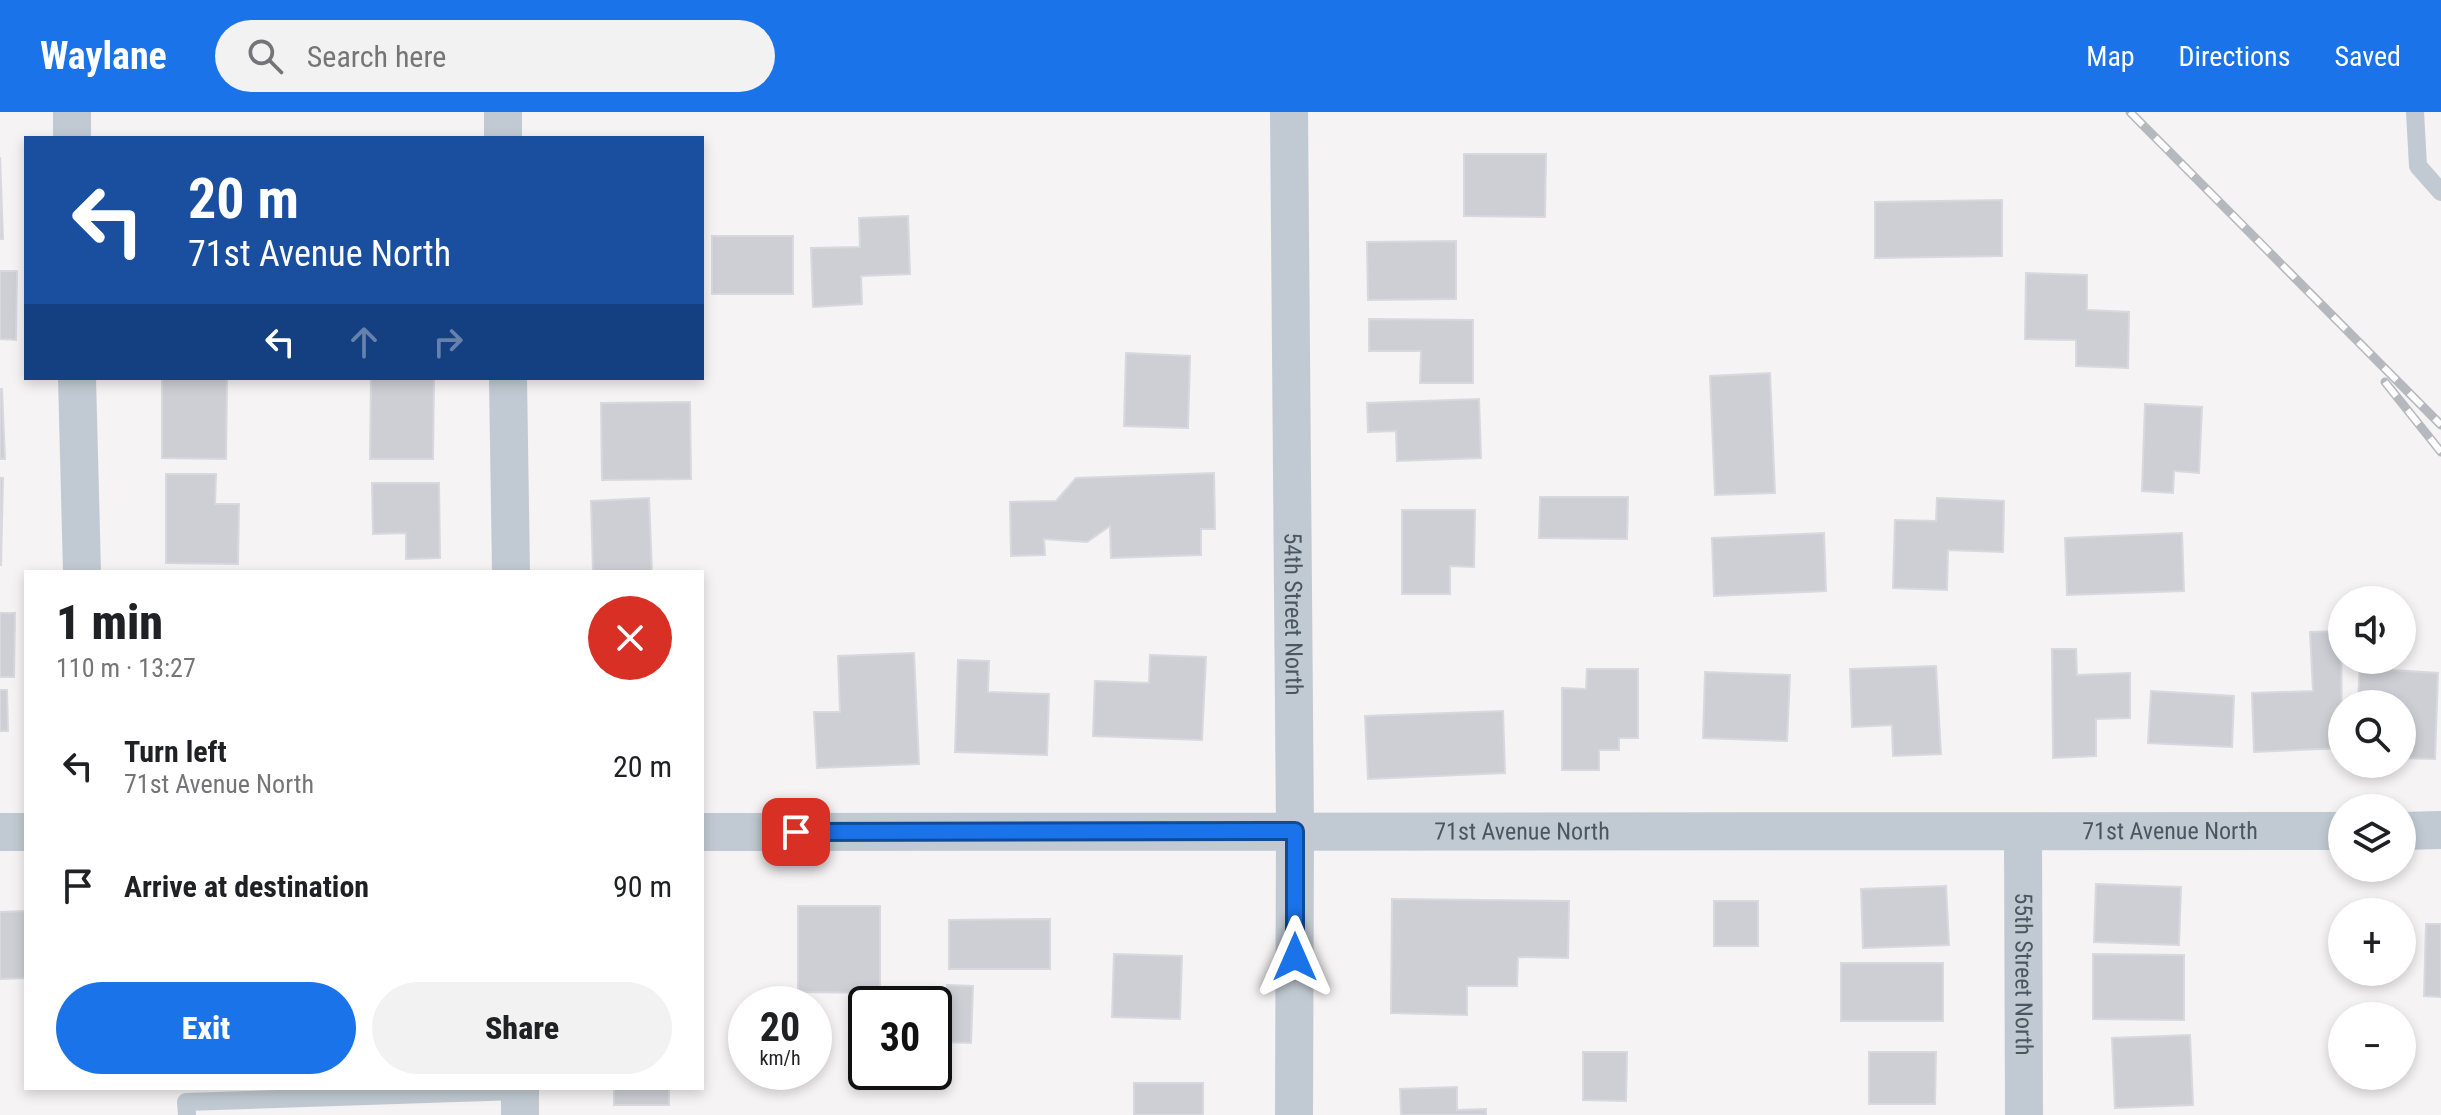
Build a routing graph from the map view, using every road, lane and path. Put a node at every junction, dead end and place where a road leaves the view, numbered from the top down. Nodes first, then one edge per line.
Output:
1 (72, 112) edge
2 (503, 112) edge
3 (1289, 112) edge
4 (2415, 112) edge
5 (72, 136) edge
6 (503, 136) edge
7 (2441, 192) edge
8 (77, 380) edge
9 (508, 380) edge
10 (82, 570) edge
11 (511, 570) edge
12 (2441, 830) edge
13 (1295, 831) junction
14 (2328, 831) edge
15 (2416, 831) edge
16 (0, 832) edge
17 (24, 832) edge
18 (704, 832) edge
19 (2023, 834) junction
20 (520, 1098) edge
21 (187, 1115) edge
22 (1294, 1115) edge
23 (2024, 1115) edge

1 - 5 street
2 - 6 street
3 - 13 street, 54th Street North
4 - 7 lane
8 - 10 street
9 - 11 street
12 - 15 street
13 - 18 street, 71st Avenue North
13 - 19 street, 71st Avenue North
13 - 22 street, 54th Street North
14 - 19 street, 71st Avenue North
16 - 17 street
19 - 23 street, 55th Street North
20 - 21 lane

